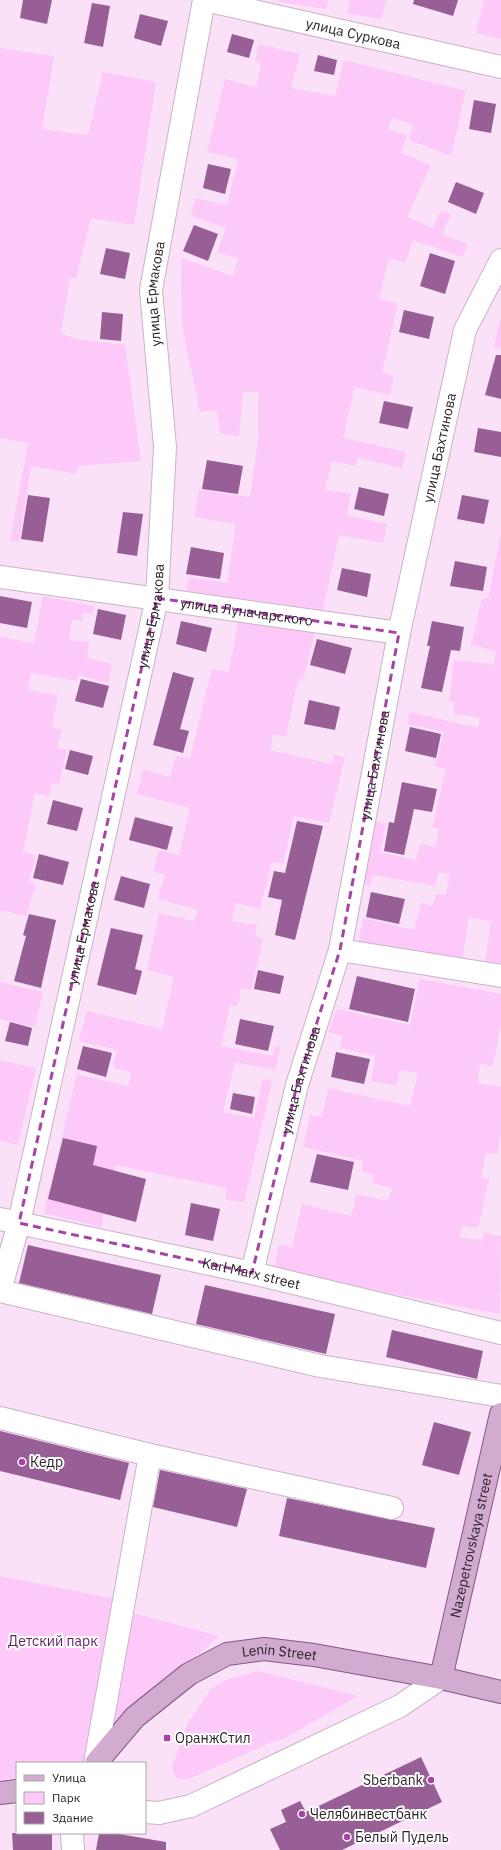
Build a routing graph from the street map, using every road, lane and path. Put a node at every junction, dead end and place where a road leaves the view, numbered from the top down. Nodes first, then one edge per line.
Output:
1 (204, 0) edge
2 (501, 67) edge
3 (501, 260) edge
4 (0, 577) edge
5 (157, 598) junction
6 (398, 633) junction
7 (340, 950) junction
8 (501, 976) edge
9 (9, 1221) edge
10 (252, 1273) junction
11 (0, 1290) edge
12 (501, 1333) edge
13 (501, 1396) edge
14 (501, 1414) edge
15 (0, 1418) edge
16 (150, 1455) junction
17 (496, 1463) edge
18 (392, 1508) dead end
19 (441, 1678) junction
20 (501, 1692) edge
21 (95, 1762) edge
22 (96, 1762) edge
23 (16, 1791) edge
24 (0, 1793) edge
25 (146, 1812) edge
26 (72, 1834) edge
27 (73, 1850) edge

1 - 2 street, улица Суркова
1 - 5 street, улица Ермакова
3 - 6 street, улица Бахтинова
4 - 5 street, улица Луначарского
5 - 6 street, улица Луначарского
5 - 9 street, улица Ермакова
6 - 7 street, улица Бахтинова
7 - 8 street
7 - 10 street, улица Бахтинова
9 - 10 street, Karl Marx street
9 - 11 street, улица Ермакова
10 - 12 street, Karl Marx street
11 - 13 street
14 - 17 main road, Nazepetrovskaya street
15 - 16 street
16 - 18 street
16 - 21 street
17 - 19 main road, Nazepetrovskaya street
19 - 20 main road, Lenin Street
19 - 22 main road, Lenin Street
19 - 25 street
23 - 24 main road
26 - 27 street

